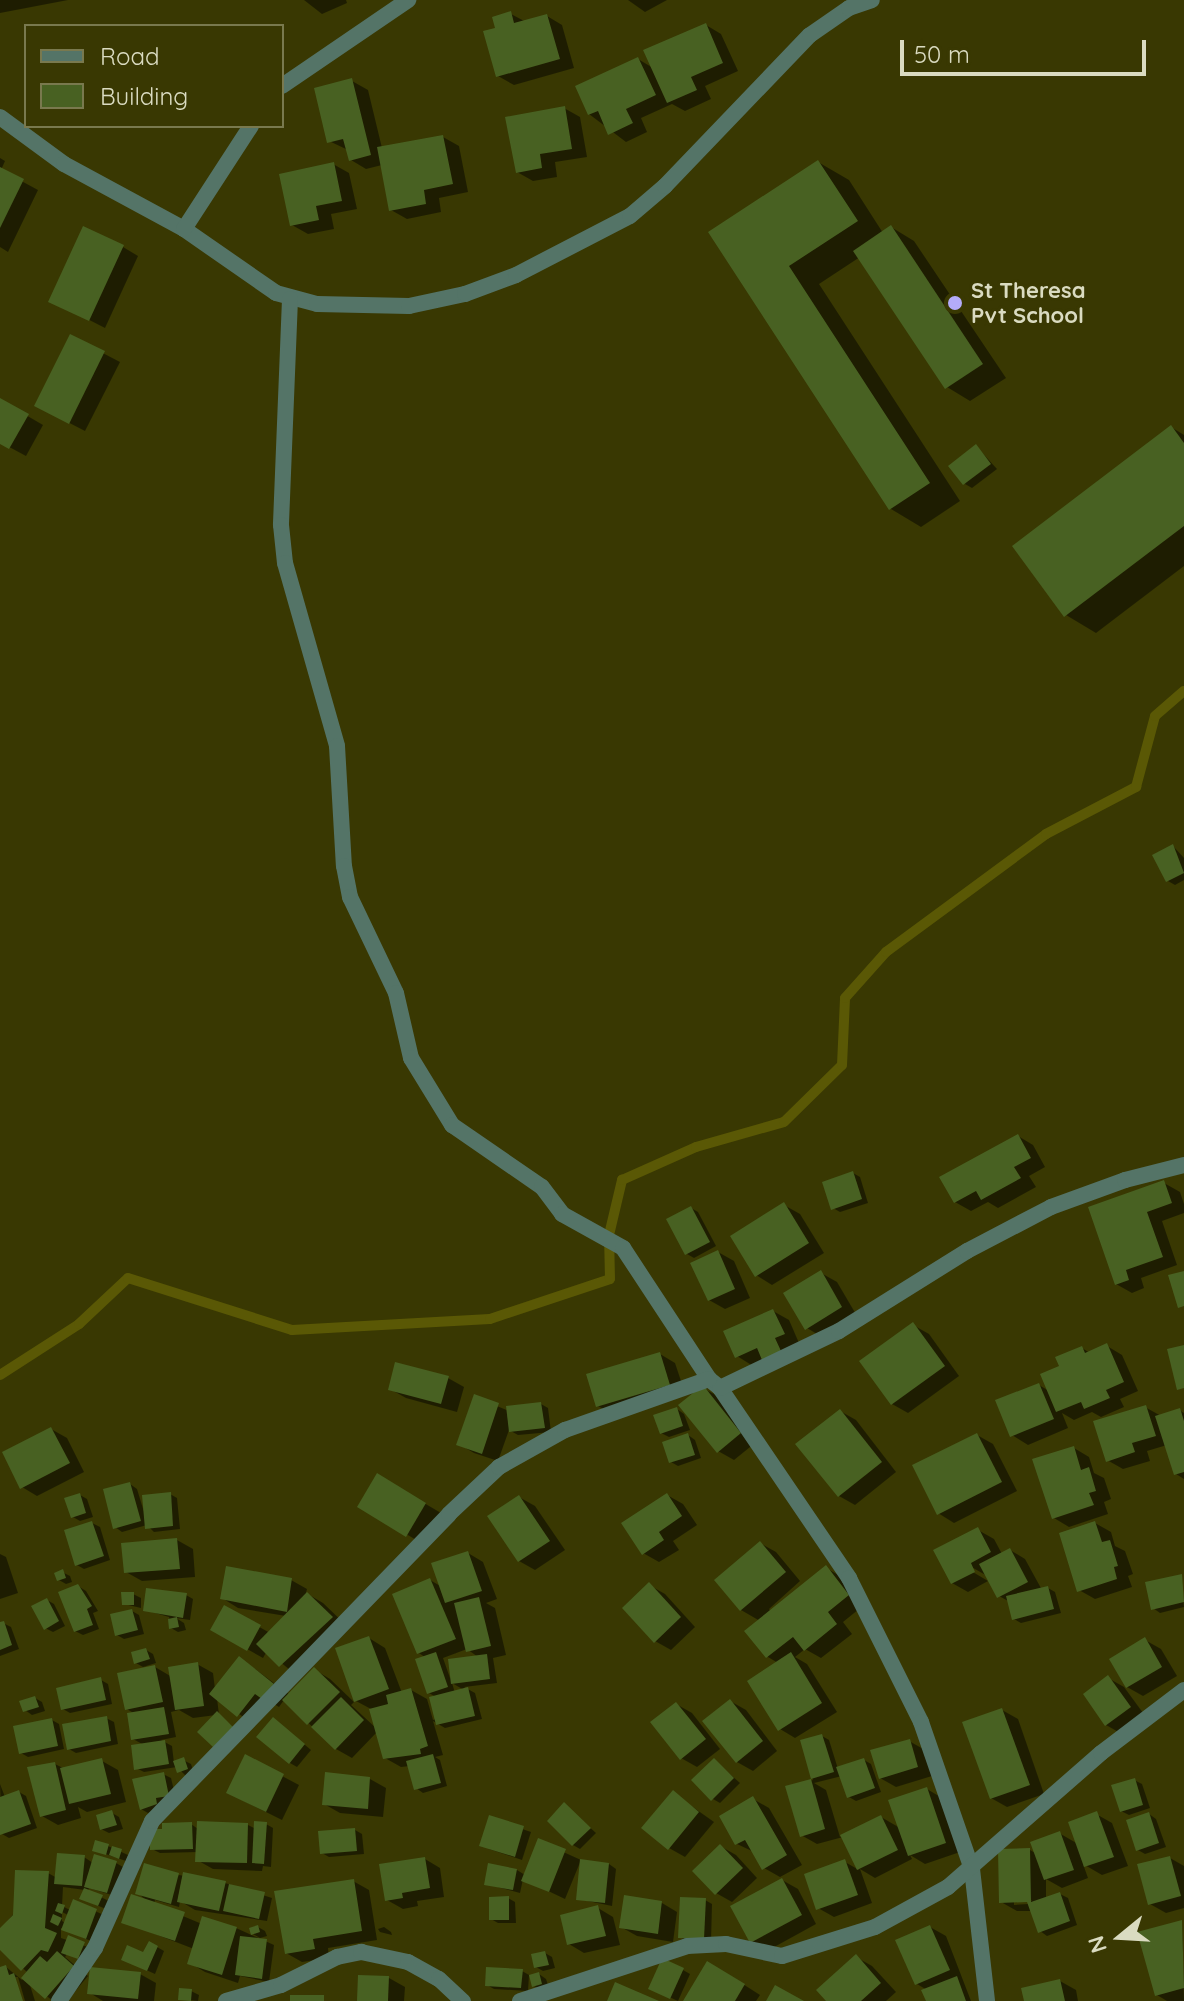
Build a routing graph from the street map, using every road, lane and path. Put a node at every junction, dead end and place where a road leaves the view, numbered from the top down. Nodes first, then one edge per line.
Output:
1 (408, 0) edge
2 (872, 0) edge
3 (284, 85) edge
4 (0, 117) edge
5 (250, 128) edge
6 (184, 229) junction
7 (290, 299) junction
8 (1184, 1165) edge
9 (714, 1384) junction
10 (1184, 1690) edge
11 (972, 1869) junction
12 (59, 2001) edge
13 (226, 2001) edge
14 (463, 2001) edge
15 (520, 2001) edge
16 (987, 2001) edge

1 - 3 street
2 - 7 street
4 - 6 street
5 - 6 street
6 - 7 street
7 - 9 street
8 - 9 street
9 - 11 street
9 - 12 street
10 - 11 street
11 - 15 street
11 - 16 street
13 - 14 street

